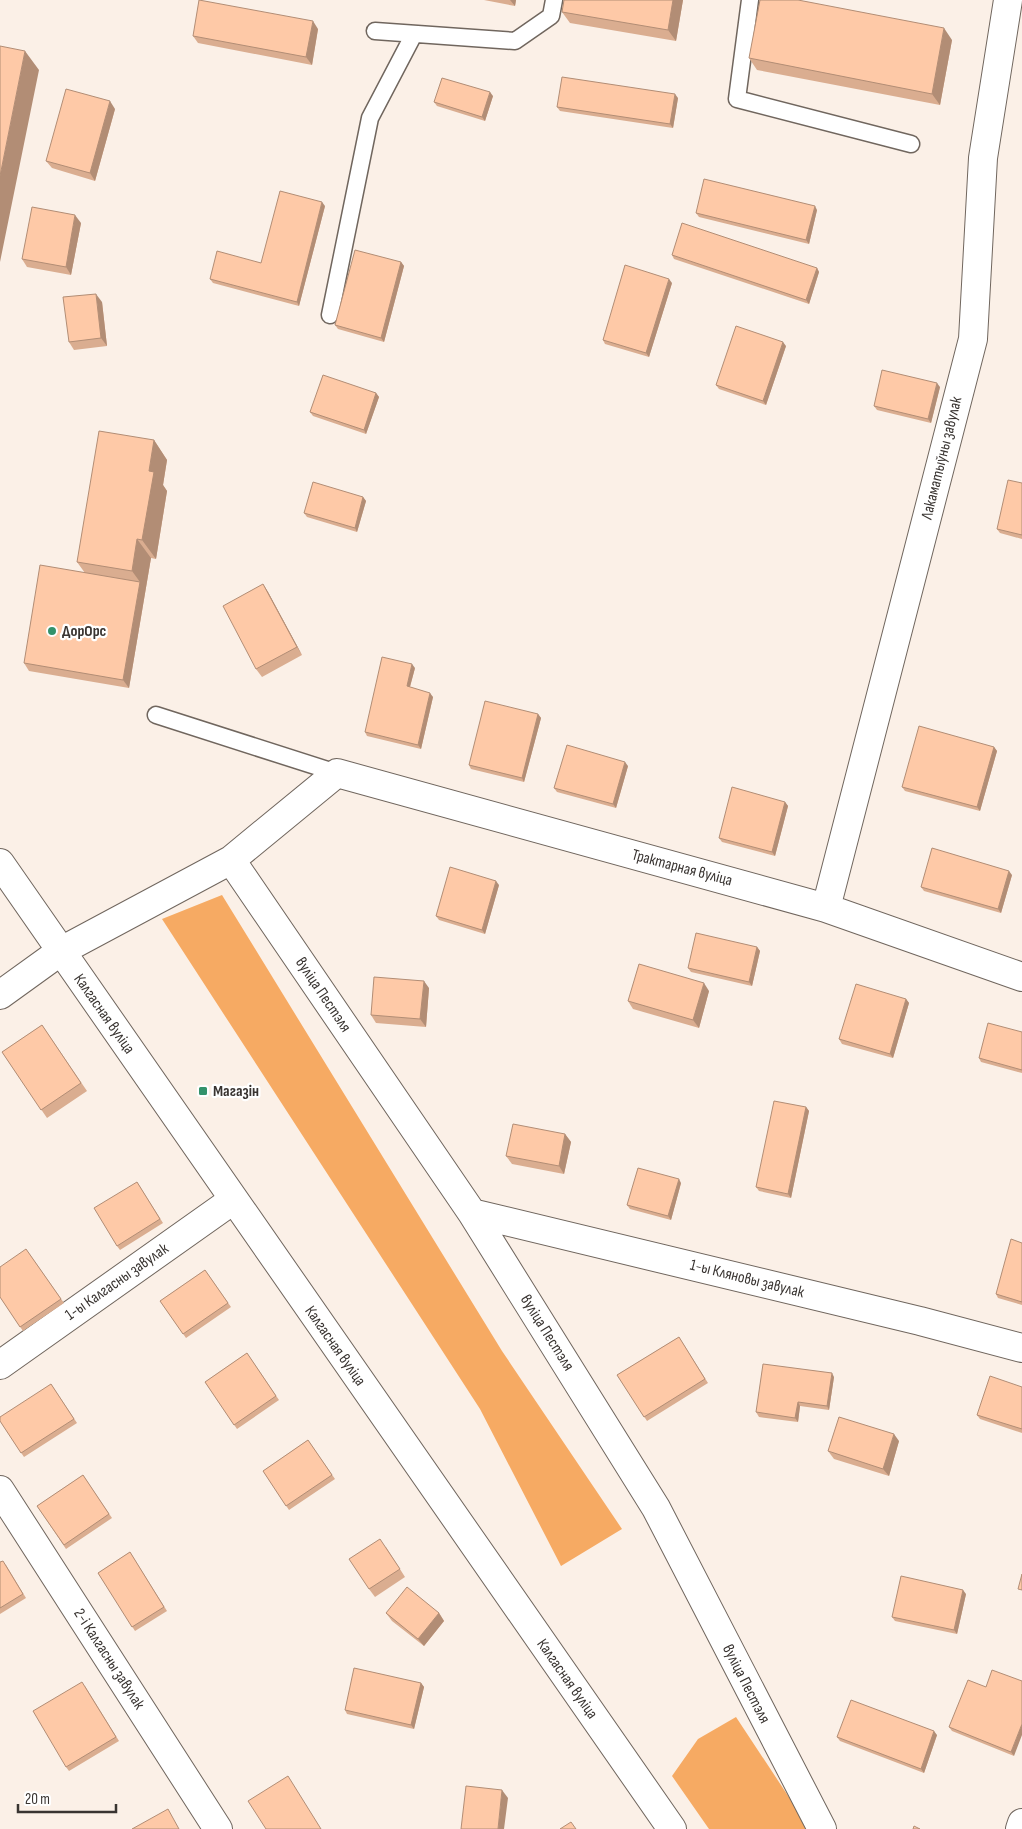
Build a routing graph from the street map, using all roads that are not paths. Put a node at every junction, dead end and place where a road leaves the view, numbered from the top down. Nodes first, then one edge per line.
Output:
1 (554, 0) edge
2 (750, 0) edge
3 (1008, 0) edge
4 (375, 31) dead end
5 (414, 34) junction
6 (911, 144) dead end
7 (330, 316) dead end
8 (156, 715) dead end
9 (337, 773) junction
10 (231, 860) junction
11 (0, 863) edge
12 (826, 908) junction
13 (61, 951) junction
14 (1022, 978) edge
15 (0, 995) edge
16 (233, 1200) junction
17 (472, 1213) junction
18 (1022, 1348) edge
19 (0, 1366) edge
20 (0, 1490) edge
21 (1022, 1823) edge
22 (218, 1829) edge
23 (672, 1829) edge
24 (822, 1829) edge
25 (1020, 1829) edge

1 - 5 lane
2 - 6 lane
3 - 12 street, Лакаматыўны завулак
4 - 5 lane
5 - 7 lane
8 - 9 lane
9 - 10 street
9 - 12 street, Трактарная вуліца
10 - 13 street
10 - 17 street, вуліца Пестэля
11 - 13 street, Калгасная вуліца
12 - 14 street, Трактарная вуліца
13 - 15 street
13 - 16 street, Калгасная вуліца
16 - 19 street, 1-ы Калгасны завулак
16 - 23 street, Калгасная вуліца
17 - 18 street, 1-ы Кляновы завулак
17 - 24 street, вуліца Пестэля
20 - 22 street, 2-і Калгасны завулак
21 - 25 street

